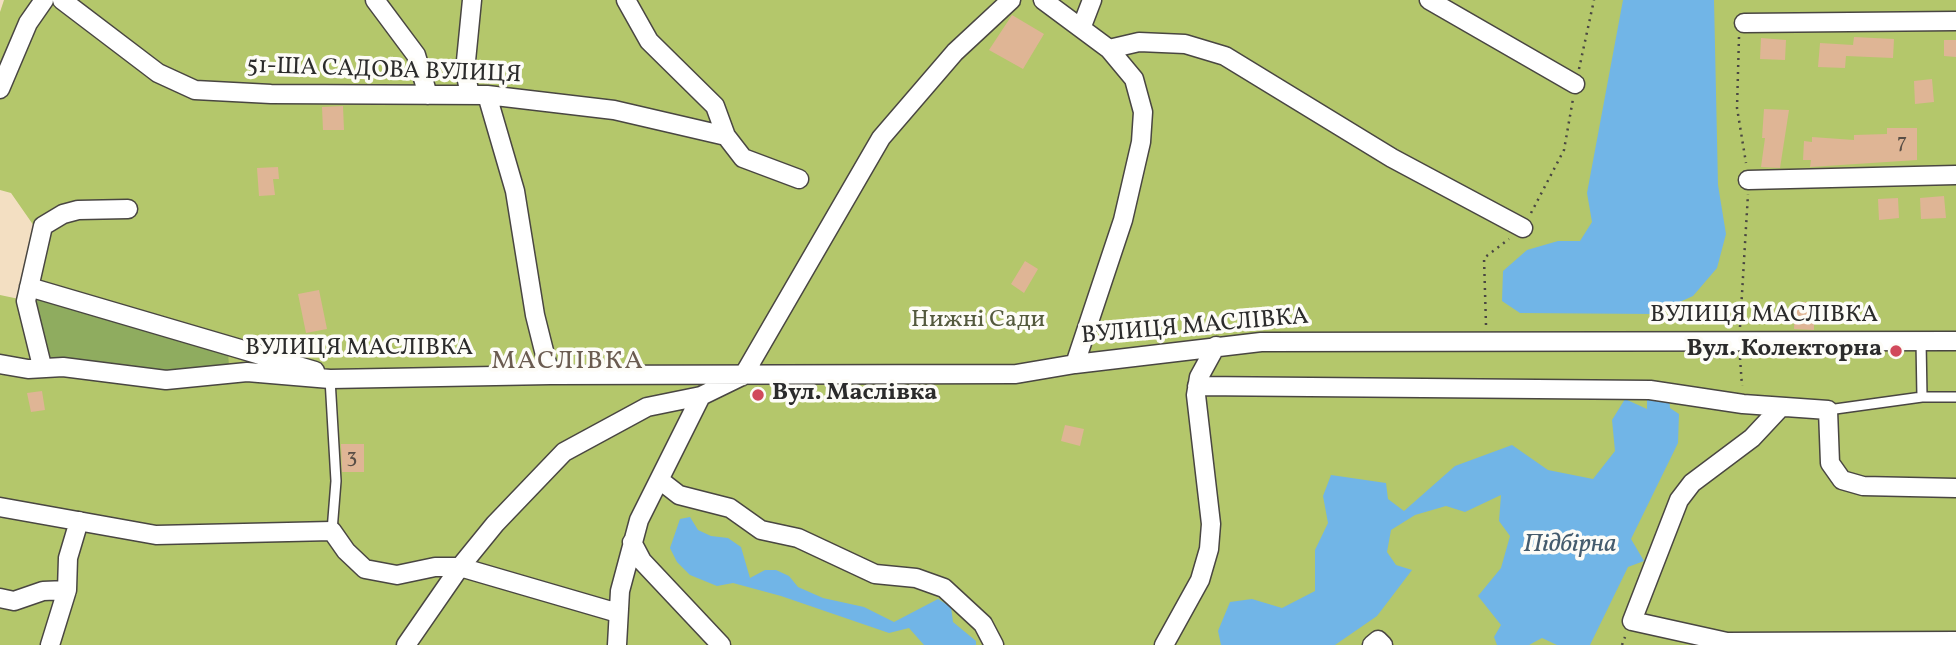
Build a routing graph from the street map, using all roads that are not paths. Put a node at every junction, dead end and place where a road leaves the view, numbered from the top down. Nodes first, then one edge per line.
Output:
1 (44, 0) edge
2 (62, 0) edge
3 (376, 0) edge
4 (472, 0) edge
5 (626, 0) edge
6 (1011, 0) edge
7 (1043, 0) edge
8 (1092, 0) edge
9 (1429, 0) edge
10 (1956, 21) edge
11 (1744, 23) dead end
12 (1082, 26) junction
13 (1109, 49) junction
14 (1575, 84) road end
15 (0, 89) edge
16 (428, 95) junction
17 (479, 95) junction
18 (726, 136) junction
19 (1956, 176) edge
20 (799, 179) dead end
21 (1748, 180) dead end
22 (128, 209) dead end
23 (1523, 228) road end
24 (29, 287) junction
25 (1921, 341) junction
26 (1956, 341) edge
27 (223, 343) junction
28 (1216, 346) junction
29 (0, 364) edge
30 (1075, 364) junction
31 (42, 366) junction
32 (229, 374) junction
33 (550, 375) junction
34 (743, 376) junction
35 (330, 379) junction
36 (1197, 386) junction
37 (701, 396) junction
38 (1922, 397) junction
39 (1956, 397) edge
40 (1781, 407) junction
41 (1828, 410) junction
42 (661, 481) junction
43 (1956, 488) edge
44 (0, 507) edge
45 (79, 521) junction
46 (332, 531) junction
47 (632, 542) junction
48 (460, 566) junction
49 (67, 590) junction
50 (0, 598) edge
51 (618, 613) junction
52 (1956, 641) edge
53 (50, 645) edge
54 (406, 645) edge
55 (617, 645) edge
56 (721, 645) edge
57 (994, 645) edge
58 (1164, 645) edge
59 (1372, 645) edge
60 (1383, 645) edge

1 - 15 street
2 - 16 street, 51-ША САДОВА ВУЛИЦЯ
3 - 16 street
4 - 17 street
5 - 18 street
6 - 34 street
7 - 12 street
8 - 12 street
9 - 14 street
10 - 11 street
12 - 13 street
13 - 23 street
13 - 30 street
16 - 17 street, 51-ША САДОВА ВУЛИЦЯ
17 - 18 street, 51-ША САДОВА ВУЛИЦЯ
17 - 33 street
18 - 20 street
19 - 21 street
22 - 24 street
24 - 27 street
24 - 31 street
25 - 26 street, ВУЛИЦЯ МАСЛІВКА
25 - 28 street, ВУЛИЦЯ МАСЛІВКА
25 - 38 lane
27 - 32 street
27 - 35 street
28 - 30 street, ВУЛИЦЯ МАСЛІВКА
28 - 36 street
29 - 31 street, ВУЛИЦЯ МАСЛІВКА
30 - 34 street, ВУЛИЦЯ МАСЛІВКА
31 - 32 street, ВУЛИЦЯ МАСЛІВКА
32 - 35 street, ВУЛИЦЯ МАСЛІВКА
33 - 34 street, ВУЛИЦЯ МАСЛІВКА
33 - 35 street, ВУЛИЦЯ МАСЛІВКА
34 - 37 street
35 - 46 lane
36 - 40 street
36 - 58 street
37 - 42 street
37 - 48 street
38 - 39 lane
38 - 41 lane
40 - 41 street
40 - 52 street
41 - 43 street
42 - 47 street
42 - 57 street
44 - 45 street
45 - 46 street
45 - 49 street
46 - 48 street
47 - 51 street
47 - 56 street
48 - 51 street
48 - 54 street
49 - 50 street
49 - 53 street
51 - 55 street
59 - 60 street

